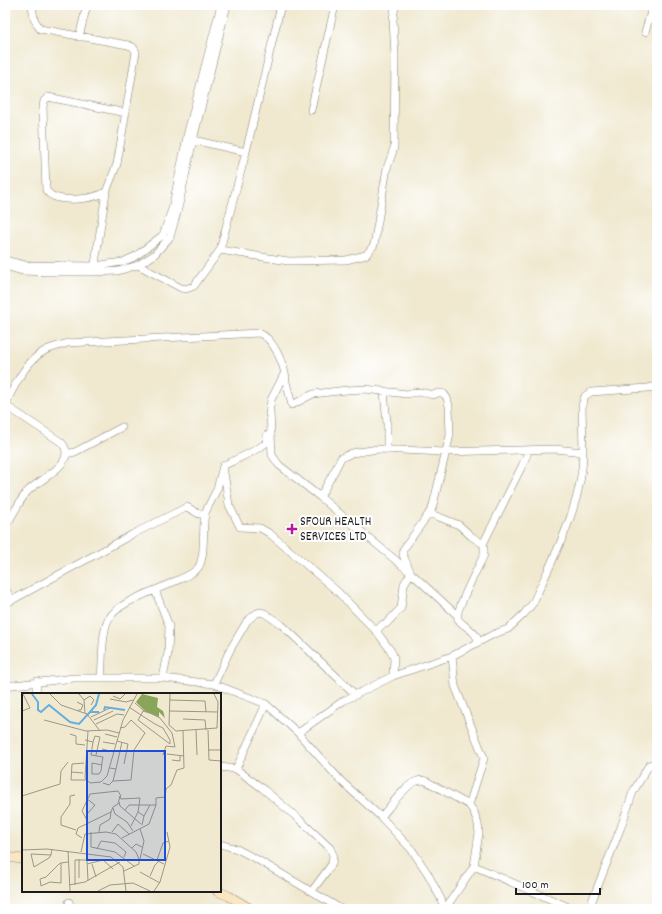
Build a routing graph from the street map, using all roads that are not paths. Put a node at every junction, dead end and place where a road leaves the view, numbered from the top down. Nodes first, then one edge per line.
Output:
1 (32, 5) edge
2 (87, 5) edge
3 (221, 5) edge
4 (227, 5) edge
5 (281, 5) edge
6 (335, 5) edge
7 (395, 5) edge
8 (653, 5) edge
9 (645, 32) dead end
10 (79, 37) junction
11 (311, 110) dead end
12 (126, 113) junction
13 (193, 140) junction
14 (246, 152) junction
15 (106, 192) junction
16 (220, 250) junction
17 (5, 258) edge
18 (138, 265) junction
19 (5, 266) edge
20 (94, 269) junction
21 (657, 386) edge
22 (384, 392) junction
23 (5, 405) edge
24 (292, 405) junction
25 (270, 411) junction
26 (122, 427) dead end
27 (387, 450) junction
28 (529, 450) junction
29 (445, 452) junction
30 (583, 452) junction
31 (66, 454) junction
32 (223, 466) junction
33 (320, 497) junction
34 (205, 513) junction
35 (429, 513) junction
36 (9, 521) dead end
37 (483, 544) junction
38 (411, 573) junction
39 (5, 589) edge
40 (155, 590) junction
41 (13, 600) junction
42 (5, 604) edge
43 (457, 615) junction
44 (377, 632) junction
45 (479, 642) junction
46 (452, 656) junction
47 (393, 676) junction
48 (102, 677) junction
49 (163, 678) junction
50 (37, 681) junction
51 (214, 684) junction
52 (5, 686) edge
53 (36, 693) edge
54 (356, 695) junction
55 (266, 704) junction
56 (298, 733) junction
57 (657, 762) edge
58 (221, 767) edge
59 (236, 769) junction
60 (469, 805) junction
61 (381, 817) junction
62 (221, 844) edge
63 (5, 857) edge
64 (22, 859) edge
65 (474, 866) junction
66 (312, 891) junction
67 (220, 892) edge
68 (251, 909) edge
69 (340, 909) edge
70 (444, 909) edge
71 (573, 909) edge
72 (591, 909) edge

1 - 10 street
2 - 10 street
3 - 20 street
4 - 13 street
5 - 14 street
6 - 11 street
7 - 16 street
8 - 9 street
10 - 12 street
12 - 15 street
12 - 15 street
13 - 14 street
13 - 18 street
14 - 16 street
15 - 20 street
16 - 18 street
17 - 20 street
18 - 20 street
19 - 20 street
21 - 30 street
22 - 24 street
22 - 27 street
22 - 29 street
23 - 24 street
23 - 31 street
24 - 25 street
25 - 32 street
25 - 33 street
26 - 31 street
27 - 29 street
27 - 33 street
28 - 29 street
28 - 30 street
28 - 37 street
29 - 35 street
30 - 45 street
31 - 36 street
32 - 34 street
32 - 44 street
33 - 38 street
34 - 40 street
34 - 41 street
35 - 37 street
35 - 38 street
37 - 43 street
38 - 43 street
38 - 44 street
39 - 41 street
40 - 48 street
40 - 49 street
41 - 42 street
43 - 45 street
44 - 47 street
45 - 46 street
46 - 47 street
46 - 60 street
47 - 54 street
48 - 49 street
48 - 50 street
49 - 51 street
50 - 52 street
50 - 53 street
51 - 54 street
51 - 55 street
54 - 56 street
55 - 56 street
55 - 59 street
56 - 61 street
57 - 72 street
58 - 59 street
59 - 66 street
60 - 61 street
60 - 65 street
61 - 70 street
62 - 66 street
63 - 64 main road
65 - 70 street
65 - 71 street
66 - 69 street
67 - 68 main road

